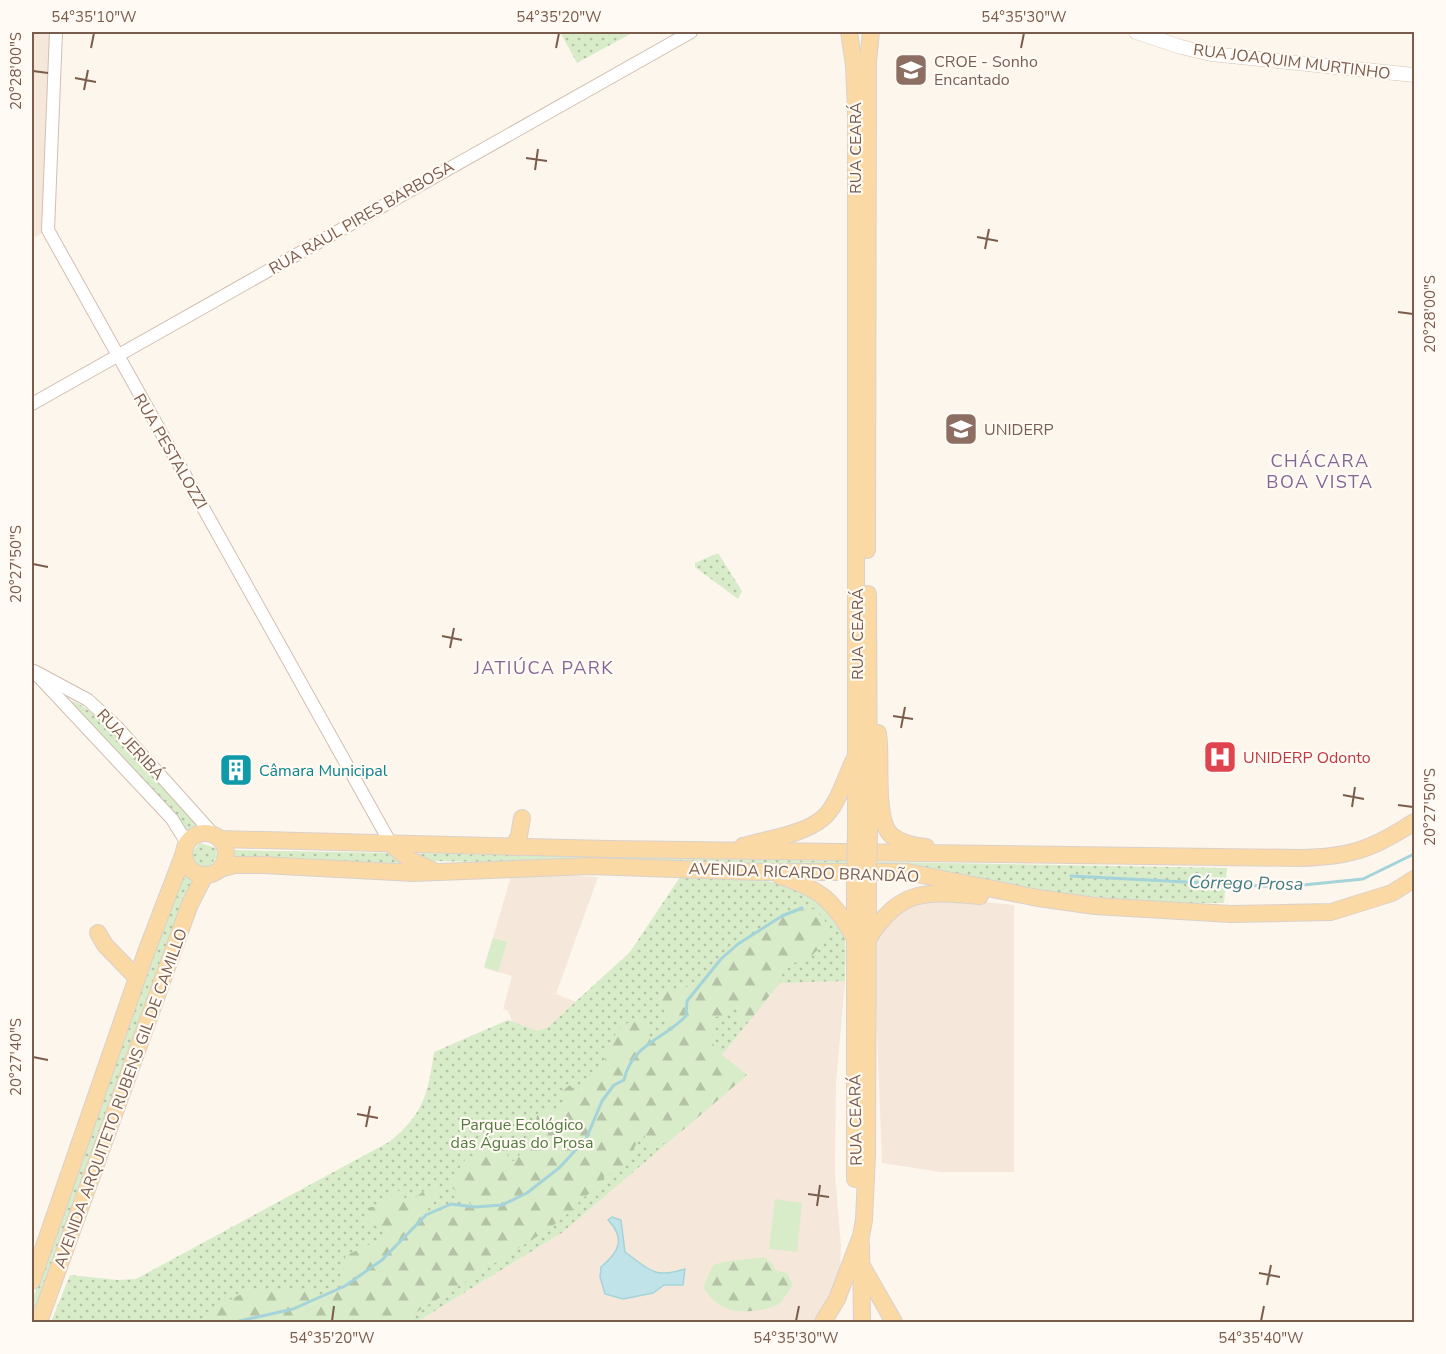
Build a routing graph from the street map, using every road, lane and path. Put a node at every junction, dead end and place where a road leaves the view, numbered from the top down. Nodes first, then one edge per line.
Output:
1 (56, 32) edge
2 (691, 32) edge
3 (849, 32) edge
4 (871, 32) edge
5 (1136, 32) edge
6 (1414, 75) edge
7 (117, 357) junction
8 (32, 404) edge
9 (33, 670) edge
10 (869, 687) junction
11 (856, 754) junction
12 (522, 818) dead end
13 (1414, 822) edge
14 (862, 834) junction
15 (217, 837) junction
16 (391, 844) junction
17 (513, 847) junction
18 (185, 848) junction
19 (726, 851) junction
20 (993, 856) junction
21 (212, 872) junction
22 (759, 872) junction
23 (438, 873) junction
24 (1414, 879) edge
25 (1038, 898) junction
26 (98, 933) dead end
27 (862, 940) junction
28 (137, 978) junction
29 (861, 1236) junction
30 (862, 1264) junction
31 (32, 1281) edge
32 (41, 1321) edge
33 (823, 1323) edge
34 (862, 1323) edge
35 (894, 1323) edge

1 - 7 street, RUA PESTALOZZI
2 - 7 street, RUA RAUL PIRES BARBOSA
3 - 11 main road, RUA CEARÁ
4 - 10 main road, RUA CEARÁ
5 - 6 main road, RUA JOAQUIM MURTINHO
7 - 8 street, RUA RAUL PIRES BARBOSA
7 - 16 street, RUA PESTALOZZI
9 - 15 street, RUA JERIBÁ
9 - 18 street, RUA JERIBÁ
10 - 14 main road, RUA CEARÁ
10 - 20 main road
11 - 14 main road, RUA CEARÁ
11 - 19 main road
12 - 17 main road
13 - 20 main road, AVENIDA RICARDO BRANDÃO
14 - 27 main road, RUA CEARÁ, bridge
15 - 16 main road, AVENIDA RICARDO BRANDÃO
15 - 18 main road
15 - 21 main road
16 - 17 main road, AVENIDA RICARDO BRANDÃO
16 - 23 main road
17 - 19 main road, AVENIDA RICARDO BRANDÃO
18 - 21 main road
18 - 28 main road, AVENIDA ARQUITETO RUBENS GIL DE CAMILLO
19 - 20 main road, AVENIDA RICARDO BRANDÃO
21 - 23 main road, AVENIDA RICARDO BRANDÃO
21 - 32 main road, AVENIDA ARQUITETO RUBENS GIL DE CAMILLO
22 - 23 main road, AVENIDA RICARDO BRANDÃO
22 - 25 main road, AVENIDA RICARDO BRANDÃO
22 - 27 main road
24 - 25 main road, AVENIDA RICARDO BRANDÃO
25 - 27 main road
26 - 28 main road
27 - 29 main road, RUA CEARÁ
28 - 31 main road, AVENIDA ARQUITETO RUBENS GIL DE CAMILLO
29 - 30 main road, RUA CEARÁ
29 - 33 main road
30 - 34 main road, RUA CEARÁ
30 - 35 main road

